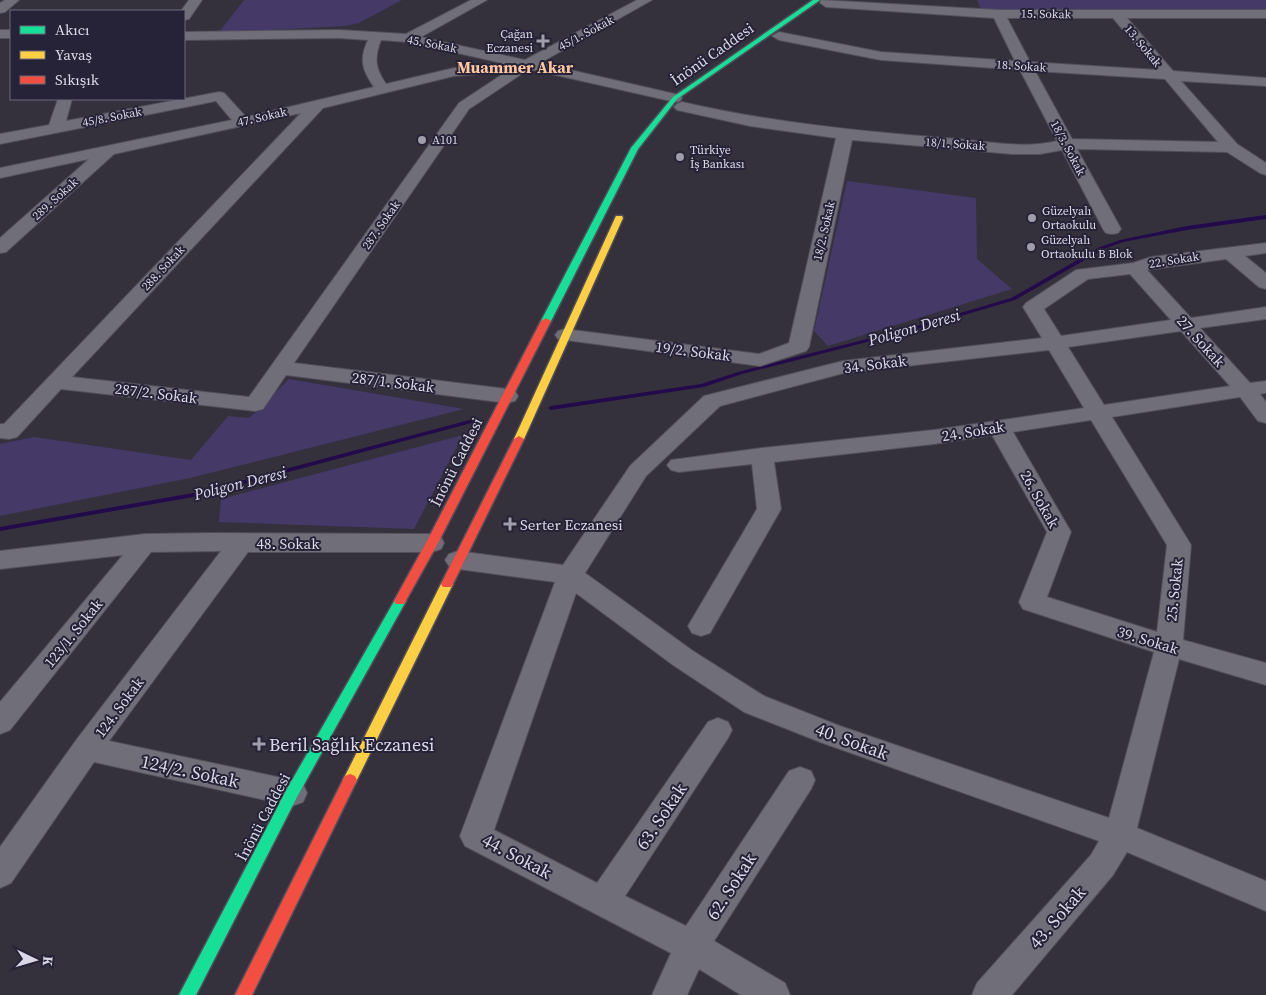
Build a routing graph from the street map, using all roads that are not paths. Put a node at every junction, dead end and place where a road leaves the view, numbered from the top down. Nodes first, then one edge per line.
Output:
1 (13, 0) edge
2 (196, 0) edge
3 (481, 0) edge
4 (646, 0) edge
5 (818, 1) edge
6 (0, 9) edge
7 (999, 14) junction
8 (1266, 14) edge
9 (185, 15) edge
10 (1117, 15) junction
11 (185, 36) edge
12 (779, 36) junction
13 (376, 37) junction
14 (408, 38) junction
15 (526, 65) junction
16 (1024, 66) junction
17 (1170, 77) junction
18 (1266, 82) edge
19 (382, 88) junction
20 (65, 100) edge
21 (678, 103) junction
22 (318, 104) junction
23 (243, 122) junction
24 (56, 128) junction
25 (845, 134) junction
26 (0, 139) edge
27 (653, 144) dead end
28 (1066, 144) junction
29 (1231, 147) junction
30 (111, 149) junction
31 (1266, 170) edge
32 (0, 174) edge
33 (625, 205) dead end
34 (1112, 229) dead end
35 (1136, 247) dead end
36 (0, 248) edge
37 (1266, 248) edge
38 (1229, 252) junction
39 (1143, 265) junction
40 (1266, 283) edge
41 (1266, 313) edge
42 (1188, 326) junction
43 (802, 328) joint
44 (565, 335) junction
45 (1054, 343) junction
46 (280, 368) junction
47 (56, 382) junction
48 (1256, 388) edge
49 (507, 396) junction
50 (255, 404) joint
51 (1097, 412) junction
52 (1266, 416) edge
53 (999, 427) junction
54 (4, 432) edge
55 (762, 455) junction
56 (680, 465) dead end
57 (144, 543) junction
58 (241, 543) junction
59 (432, 543) junction
60 (0, 560) edge
61 (458, 560) junction
62 (570, 575) junction
63 (1032, 602) joint
64 (701, 626) dead end
65 (1169, 646) junction
66 (1266, 674) edge
67 (0, 722) edge
68 (718, 730) dead end
69 (88, 748) junction
70 (800, 780) dead end
71 (292, 793) junction
72 (1120, 835) junction
73 (0, 873) edge
74 (1266, 896) edge
75 (603, 902) junction
76 (692, 946) junction
77 (187, 995) edge
78 (243, 995) edge
79 (668, 995) edge
80 (773, 995) edge
81 (989, 995) edge

1 - 6 street
2 - 9 street
3 - 14 street
4 - 15 street, 45/1. Sokak
5 - 7 street, 15. Sokak
5 - 12 main road, İnönü Caddesi
5 - 21 main road, İnönü Caddesi
7 - 10 street, 15. Sokak
7 - 16 street, 18/3. Sokak
8 - 10 street, 15. Sokak
10 - 17 street, 13. Sokak
11 - 13 street, 45. Sokak
12 - 16 street, 18. Sokak
12 - 21 main road, İnönü Caddesi
13 - 14 street, 45. Sokak
13 - 19 street
14 - 15 street, 45. Sokak
15 - 19 street, 47. Sokak
15 - 21 street, 45. Sokak
15 - 46 street, 287. Sokak
16 - 17 street, 18. Sokak
16 - 28 street, 18/3. Sokak
17 - 18 street, 18. Sokak
17 - 29 street
19 - 22 street, 47. Sokak
20 - 24 street
21 - 25 street, 18/1. Sokak
21 - 27 main road, İnönü Caddesi
21 - 49 main road, İnönü Caddesi
22 - 23 street, 47. Sokak
22 - 47 street, 288. Sokak
23 - 24 street, 45/8. Sokak
23 - 30 street, 47. Sokak
24 - 26 street, 45/8. Sokak
25 - 28 street, 18/1. Sokak
25 - 43 street, 18/2. Sokak
28 - 29 street, 18/1. Sokak
28 - 34 street, 18/3. Sokak
29 - 31 street
30 - 32 street, 47. Sokak
30 - 36 street, 289. Sokak
33 - 44 main road
35 - 39 street
37 - 38 street, 22. Sokak
38 - 39 street, 22. Sokak
38 - 40 street
39 - 42 street, 27. Sokak
39 - 45 street, 22. Sokak
41 - 42 street, 34. Sokak
42 - 45 street, 34. Sokak
42 - 48 street, 27. Sokak
43 - 44 street, 19/2. Sokak
44 - 61 main road
45 - 51 street, 25. Sokak
45 - 62 street, 34. Sokak
46 - 49 street, 287/1. Sokak
46 - 50 street, 287. Sokak
47 - 50 street, 287/2. Sokak
47 - 54 street, 288. Sokak
48 - 51 street, 24. Sokak
48 - 52 street, 27. Sokak
49 - 59 main road, İnönü Caddesi
51 - 53 street, 24. Sokak
51 - 65 street, 25. Sokak
53 - 55 street, 24. Sokak
53 - 63 street, 26. Sokak
55 - 56 street, 24. Sokak
55 - 64 street
57 - 58 street, 48. Sokak
57 - 60 street, 48. Sokak
57 - 67 street, 123/1. Sokak
58 - 59 street, 48. Sokak
58 - 69 street, 124. Sokak
59 - 71 main road, İnönü Caddesi
61 - 62 street, 40. Sokak
61 - 78 main road
62 - 72 street, 40. Sokak
62 - 75 street, 44. Sokak
63 - 65 street, 39. Sokak
65 - 66 street, 39. Sokak
65 - 72 street, 25. Sokak
68 - 75 street, 63. Sokak
69 - 71 street, 124/2. Sokak
69 - 73 street, 124. Sokak
70 - 76 street, 62. Sokak
71 - 77 main road, İnönü Caddesi
72 - 74 street, 40. Sokak
72 - 81 street, 43. Sokak
75 - 76 street, 44. Sokak
76 - 79 street, 62. Sokak
76 - 80 street, 44. Sokak

